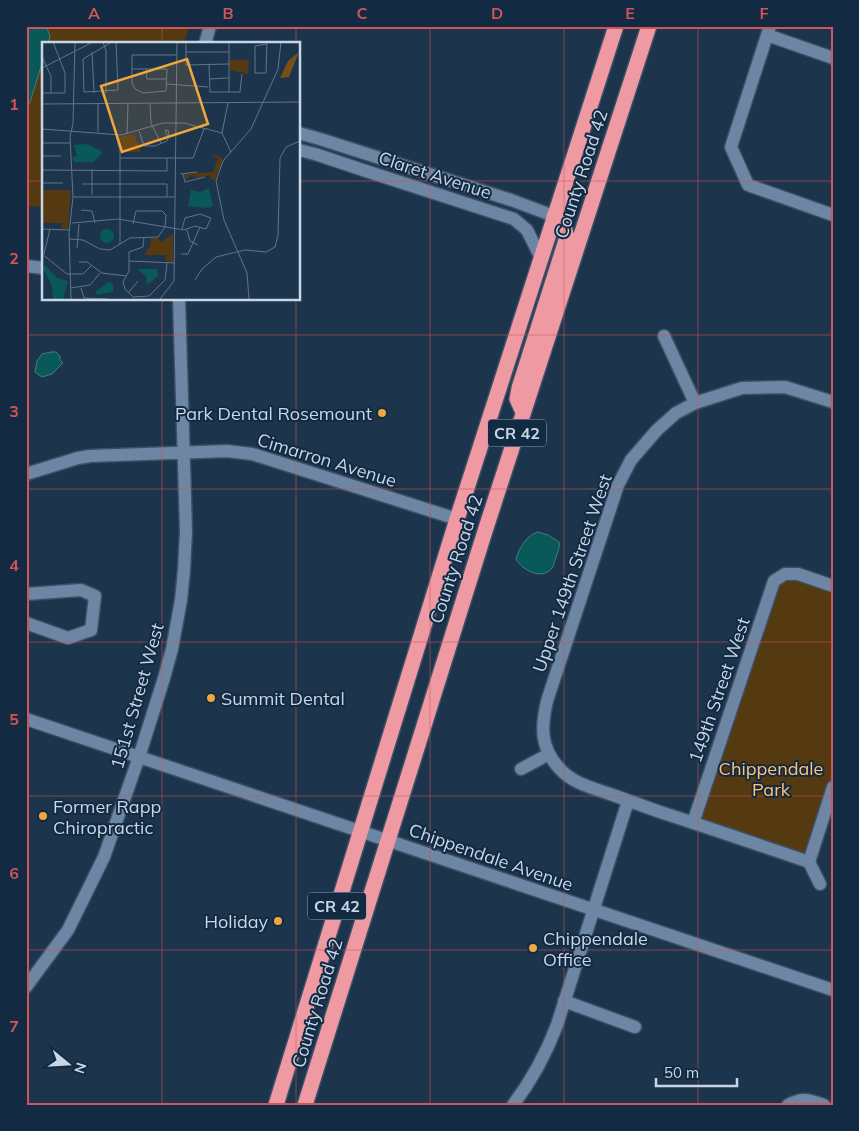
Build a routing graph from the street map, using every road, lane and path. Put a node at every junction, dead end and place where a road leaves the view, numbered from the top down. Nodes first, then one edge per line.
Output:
1 (210, 26) edge
2 (616, 26) edge
3 (649, 26) edge
4 (768, 31) edge
5 (206, 42) edge
6 (833, 58) edge
7 (300, 133) edge
8 (300, 150) edge
9 (833, 214) edge
10 (554, 216) junction
11 (541, 258) junction
12 (26, 266) edge
13 (42, 268) edge
14 (178, 300) edge
15 (664, 336) dead end
16 (833, 402) edge
17 (695, 403) junction
18 (524, 412) junction
19 (184, 452) junction
20 (26, 474) edge
21 (457, 519) junction
22 (833, 586) edge
23 (26, 594) edge
24 (26, 624) edge
25 (26, 719) edge
26 (549, 754) junction
27 (139, 757) junction
28 (521, 769) dead end
29 (833, 787) edge
30 (628, 801) junction
31 (693, 823) junction
32 (360, 831) junction
33 (387, 840) junction
34 (808, 862) junction
35 (820, 884) dead end
36 (593, 910) junction
37 (26, 988) edge
38 (833, 990) edge
39 (564, 1002) junction
40 (635, 1027) dead end
41 (276, 1105) edge
42 (305, 1105) edge
43 (513, 1105) edge
44 (788, 1105) edge
45 (824, 1105) edge

1 - 5 street
2 - 10 highway, County Road 42 / CR 42
3 - 18 highway, County Road 42 / CR 42
4 - 6 street
4 - 9 street
7 - 10 street, Claret Avenue
8 - 11 street, Claret Avenue
10 - 11 highway, County Road 42 / CR 42
10 - 18 highway
11 - 21 highway, County Road 42 / CR 42
12 - 13 street
14 - 19 street, 151st Street West
15 - 17 street
16 - 17 street, Upper 149th Street West
17 - 26 street, Upper 149th Street West
18 - 33 highway, County Road 42 / CR 42
19 - 20 street, Cimarron Avenue
19 - 21 street, Cimarron Avenue
19 - 27 street, 151st Street West
21 - 32 highway, County Road 42 / CR 42
22 - 31 street, 149th Street West
23 - 24 street
25 - 27 street, Chippendale Avenue
26 - 28 street
26 - 30 street
27 - 32 street, Chippendale Avenue
27 - 37 street, 151st Street West
29 - 34 street
30 - 31 street
30 - 36 street
31 - 34 street
32 - 33 street, Chippendale Avenue
32 - 41 highway, County Road 42 / CR 42
33 - 36 street, Chippendale Avenue
33 - 42 highway, County Road 42 / CR 42
34 - 35 street
36 - 38 street, Chippendale Avenue
36 - 39 street
39 - 40 street
39 - 43 street
44 - 45 street

